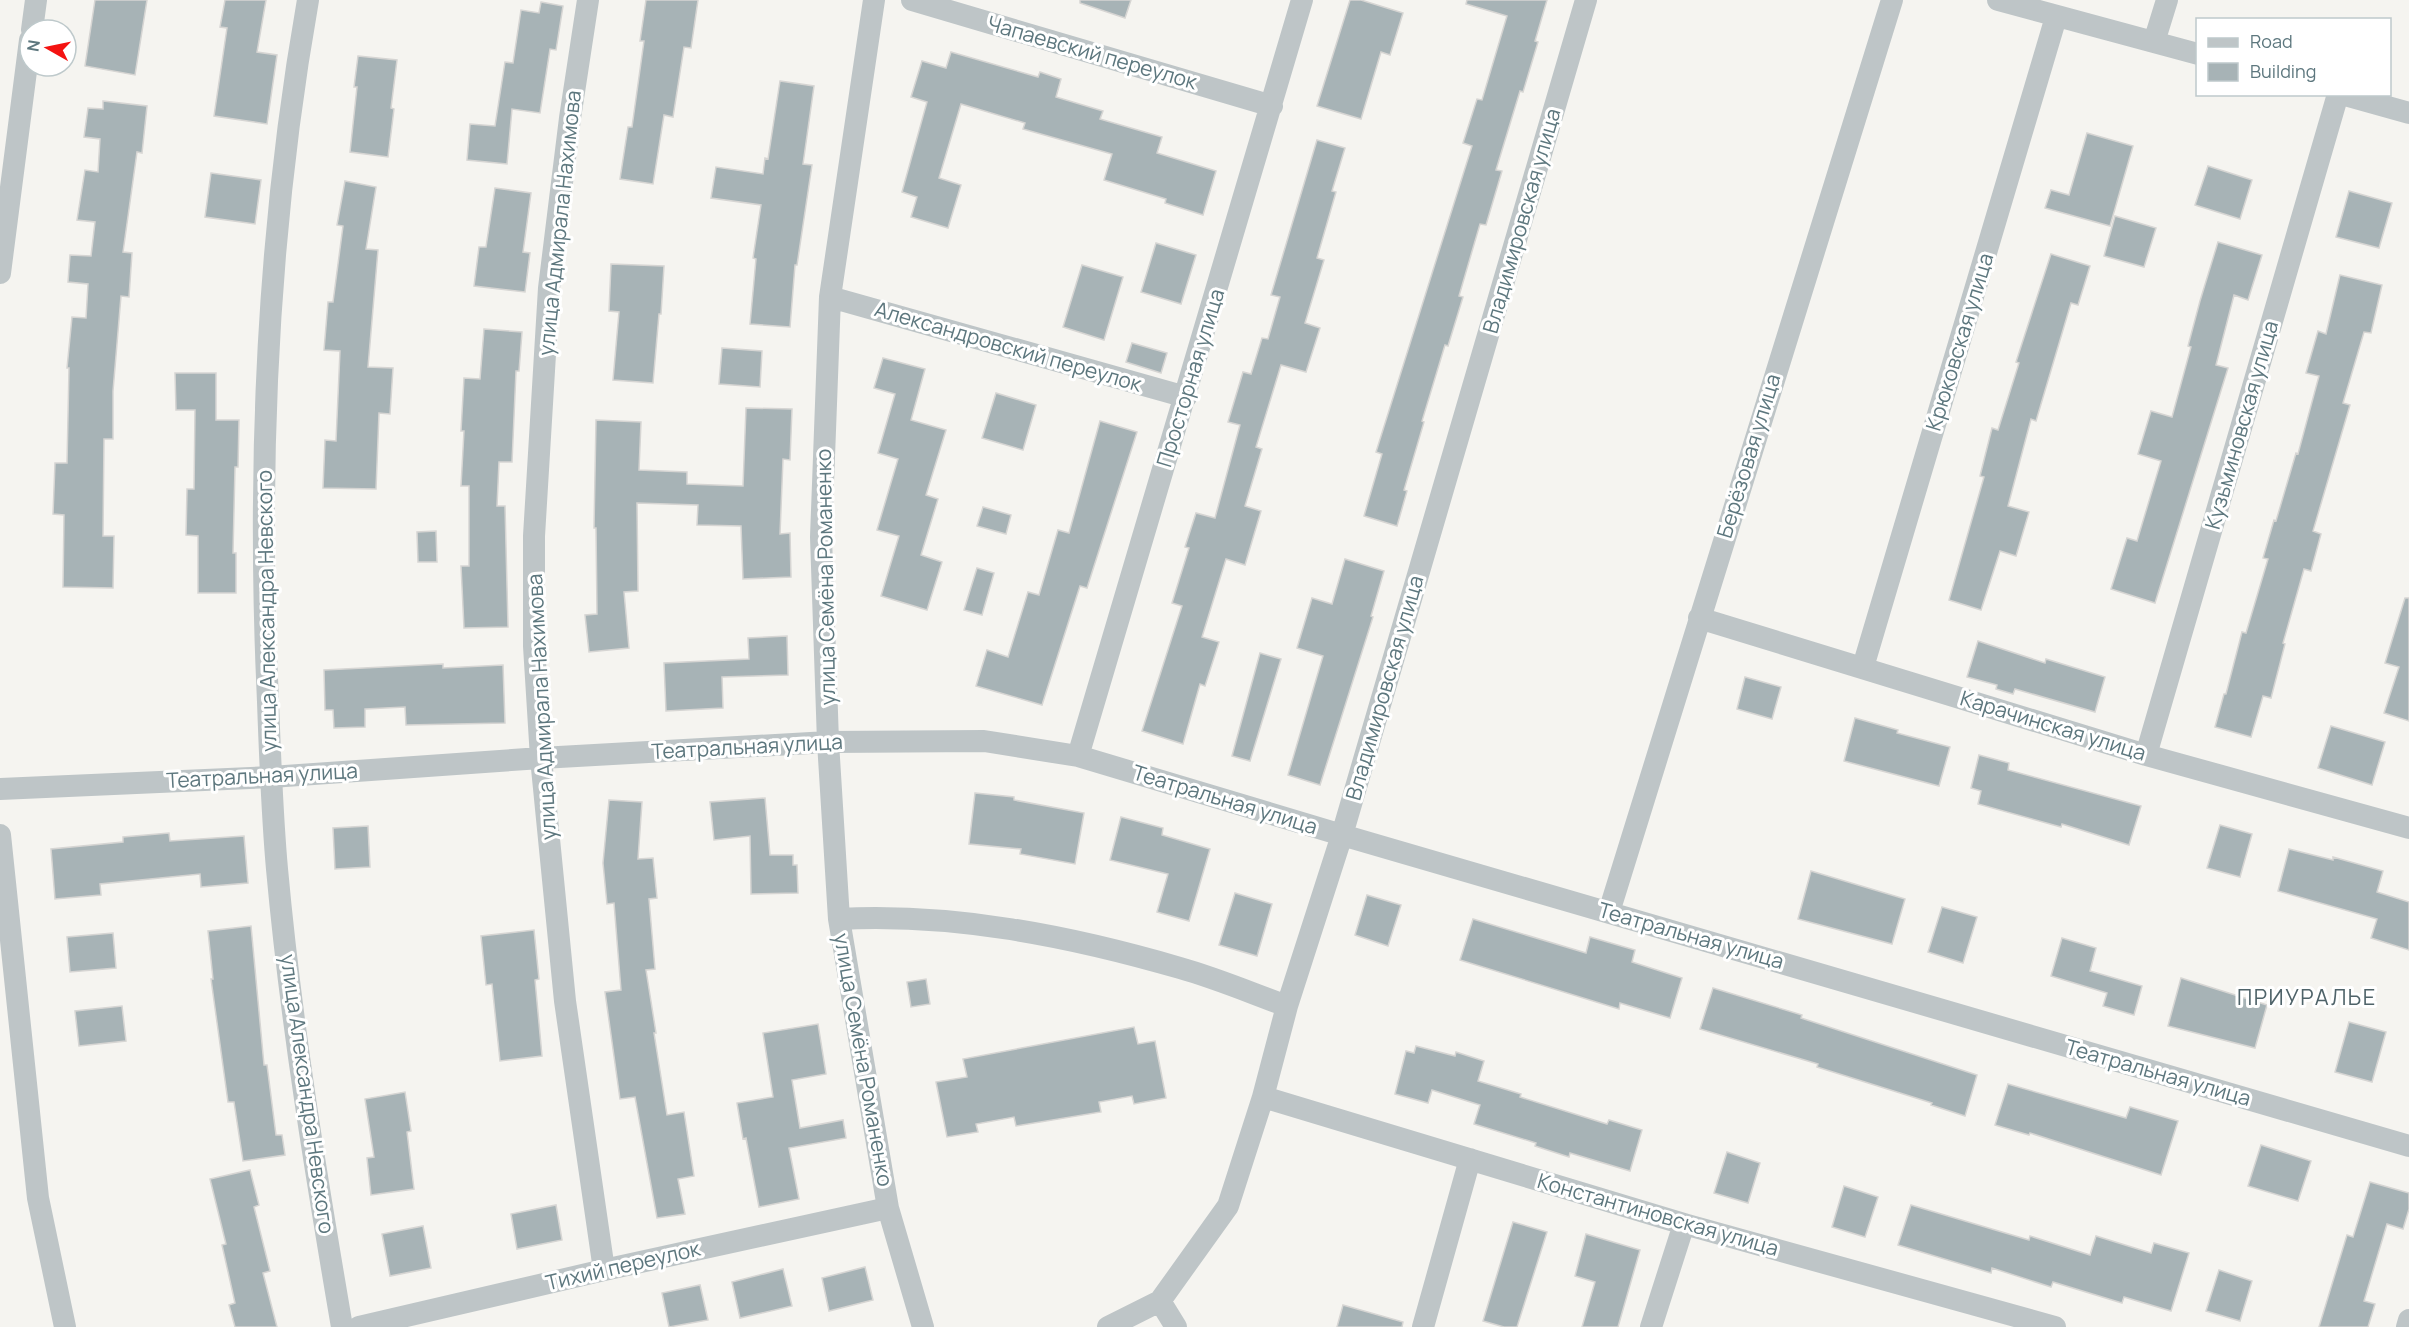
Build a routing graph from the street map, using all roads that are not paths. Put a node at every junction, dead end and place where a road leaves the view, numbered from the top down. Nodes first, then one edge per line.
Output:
1 (36, 0) edge
2 (308, 0) edge
3 (588, 0) edge
4 (874, 0) edge
5 (912, 0) edge
6 (1302, 0) edge
7 (1586, 0) edge
8 (1892, 0) edge
9 (1998, 0) edge
10 (2167, 0) edge
11 (2056, 16) junction
12 (34, 18) edge
13 (2154, 42) junction
14 (2196, 53) edge
15 (25, 78) edge
16 (2338, 96) edge
17 (2346, 96) edge
18 (1272, 106) junction
19 (2409, 113) edge
20 (0, 273) edge
21 (830, 297) junction
22 (1186, 397) junction
23 (1699, 618) junction
24 (1863, 667) junction
25 (828, 742) junction
26 (2146, 755) junction
27 (1078, 756) junction
28 (541, 758) junction
29 (271, 777) junction
30 (0, 789) edge
31 (2409, 828) edge
32 (0, 835) edge
33 (1342, 836) junction
34 (1609, 912) junction
35 (839, 920) junction
36 (1287, 1006) junction
37 (1263, 1097) junction
38 (2409, 1146) edge
39 (1470, 1160) junction
40 (888, 1208) junction
41 (1684, 1224) junction
42 (604, 1270) junction
43 (1160, 1301) junction
44 (2409, 1320) edge
45 (65, 1327) edge
46 (342, 1327) edge
47 (359, 1327) edge
48 (923, 1327) edge
49 (1108, 1327) edge
50 (1176, 1327) edge
51 (1423, 1327) edge
52 (1651, 1327) edge
53 (2055, 1327) edge
54 (2407, 1327) edge

1 - 12 street
2 - 29 street, улица Александра Невского
3 - 28 street, улица Адмирала Нахимова
4 - 21 street, улица Семёна Романенко
5 - 18 street, Чапаевский переулок
6 - 18 street, Просторная улица
7 - 33 street, Владимировская улица
8 - 23 street, Берёзовая улица
9 - 11 street
10 - 13 street
11 - 13 street
11 - 24 street, Крюковская улица
13 - 14 street
15 - 20 street
16 - 26 street, Кузьминовская улица
17 - 19 street
18 - 22 street, Просторная улица
21 - 22 street, Александровский переулок
21 - 25 street, улица Семёна Романенко
22 - 27 street, Просторная улица
23 - 24 street, Карачинская улица
23 - 34 street, Берёзовая улица
24 - 26 street, Карачинская улица
25 - 27 street, Театральная улица
25 - 28 street, Театральная улица
25 - 35 street, улица Семёна Романенко
26 - 31 street, Карачинская улица
27 - 33 street, Театральная улица
28 - 29 street, Театральная улица
28 - 42 street, улица Адмирала Нахимова
29 - 30 street, Театральная улица
29 - 46 street, улица Александра Невского
32 - 45 street
33 - 34 street, Театральная улица
33 - 36 street, Владимировская улица
34 - 38 street, Театральная улица
35 - 36 street
35 - 40 street, улица Семёна Романенко
36 - 37 street, Владимировская улица
37 - 39 street, Константиновская улица
37 - 43 street, Владимировская улица
39 - 41 street, Константиновская улица
39 - 51 street
40 - 42 street, Тихий переулок
40 - 48 street, улица Семёна Романенко
41 - 52 street
41 - 53 street, Константиновская улица
42 - 47 street, Тихий переулок
43 - 49 street, Владимировская улица
43 - 50 street
44 - 54 street

